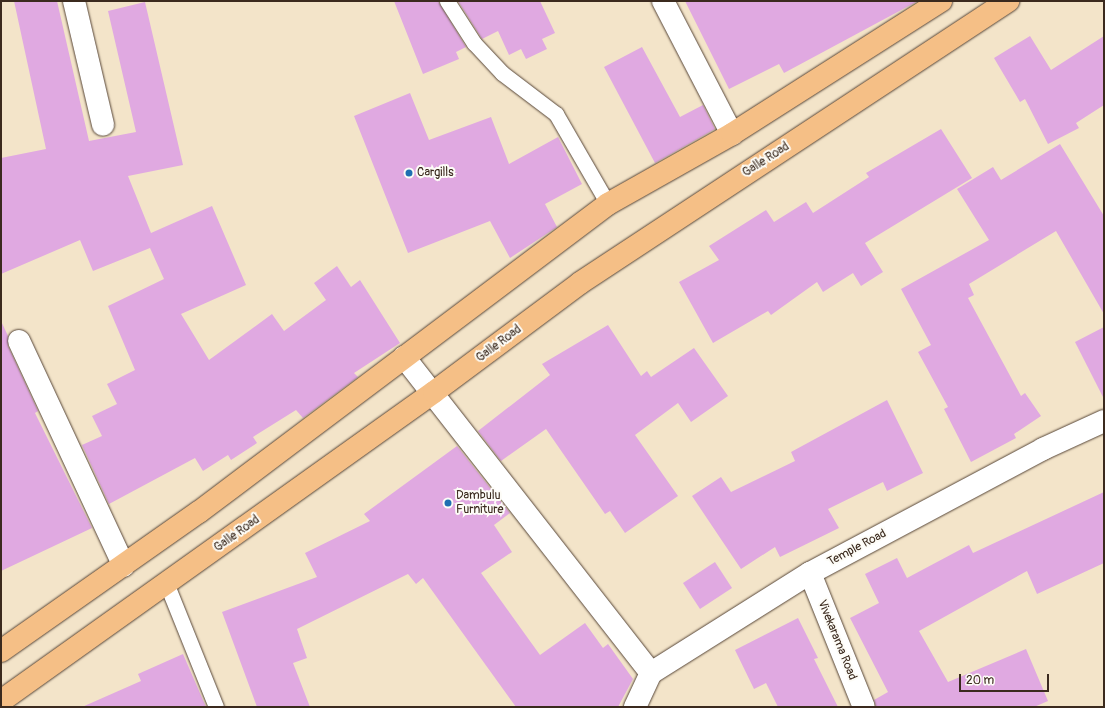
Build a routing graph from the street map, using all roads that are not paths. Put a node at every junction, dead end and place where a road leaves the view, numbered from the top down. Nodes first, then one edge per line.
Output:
1 (74, 1) edge
2 (447, 1) edge
3 (663, 1) edge
4 (941, 1) edge
5 (1008, 1) edge
6 (103, 124) dead end
7 (732, 134) junction
8 (608, 204) junction
9 (19, 341) dead end
10 (404, 357) junction
11 (434, 392) junction
12 (1104, 421) edge
13 (124, 566) junction
14 (810, 573) junction
15 (167, 585) junction
16 (1, 651) edge
17 (651, 673) junction
18 (1, 701) edge
19 (216, 707) edge
20 (635, 707) edge
21 (864, 707) edge

1 - 6 street
2 - 8 lane
3 - 7 street
4 - 7 highway
5 - 11 highway, Galle Road
7 - 8 highway
8 - 10 highway
9 - 13 street
10 - 11 street
10 - 13 highway
11 - 15 highway, Galle Road
11 - 17 street
12 - 14 street, Temple Road
13 - 16 highway
14 - 17 street, Temple Road
14 - 21 street, Vivekarama Road
15 - 18 highway, Galle Road
15 - 19 lane
17 - 20 street

